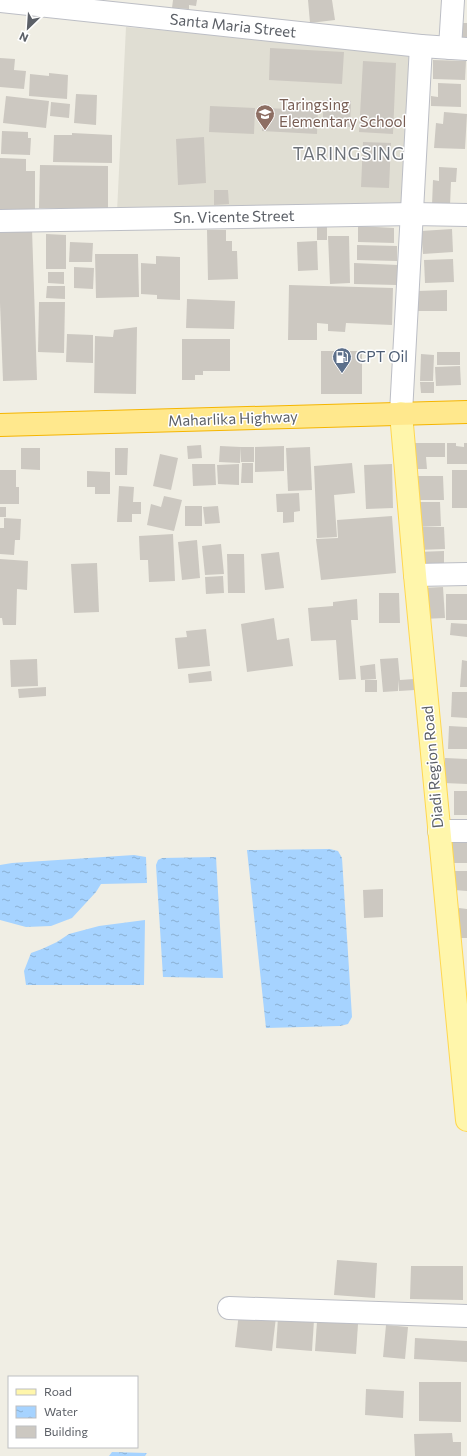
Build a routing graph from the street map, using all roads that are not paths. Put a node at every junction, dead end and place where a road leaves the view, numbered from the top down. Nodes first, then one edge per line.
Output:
1 (453, 0) edge
2 (0, 1) edge
3 (421, 46) junction
4 (458, 48) edge
5 (413, 214) junction
6 (467, 216) edge
7 (0, 221) edge
8 (467, 412) edge
9 (401, 413) junction
10 (0, 425) edge
11 (467, 574) edge
12 (415, 575) junction
13 (439, 831) junction
14 (467, 831) edge
15 (465, 1080) edge
16 (467, 1120) edge
17 (229, 1308) dead end
18 (467, 1316) edge

1 - 4 street
2 - 3 street, Santa Maria Street
3 - 4 street, Santa Maria Street
3 - 5 street
5 - 6 street, Sn. Vicente Street
5 - 7 street, Sn. Vicente Street
5 - 9 street
8 - 9 highway, Maharlika Highway
9 - 10 highway, Maharlika Highway
9 - 12 main road, Diadi Region Road
11 - 12 street
12 - 13 main road, Diadi Region Road
13 - 14 street
13 - 15 main road, Diadi Region Road
15 - 16 main road, Diadi Region Road
17 - 18 street

